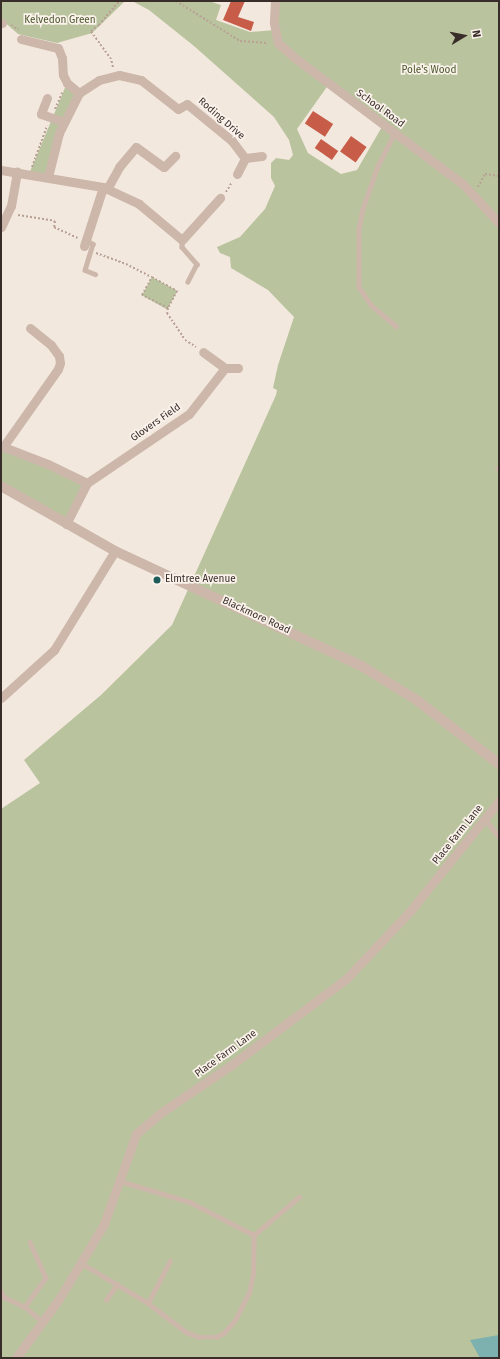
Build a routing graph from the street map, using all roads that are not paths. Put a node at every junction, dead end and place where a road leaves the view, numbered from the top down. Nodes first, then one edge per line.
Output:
1 (275, 1) edge
2 (24, 40) road end
3 (79, 93) junction
4 (47, 98) dead end
5 (64, 122) junction
6 (395, 133) junction
7 (175, 156) dead end
8 (262, 156) dead end
9 (245, 158) junction
10 (1, 170) edge
11 (17, 172) junction
12 (237, 174) road end
13 (48, 177) junction
14 (105, 188) junction
15 (220, 198) road end
16 (499, 223) edge
17 (1, 227) edge
18 (182, 240) junction
19 (87, 246) joint
20 (95, 274) dead end
21 (188, 282) dead end
22 (396, 326) dead end
23 (30, 328) dead end
24 (203, 352) road end
25 (225, 368) junction
26 (238, 368) dead end
27 (2, 447) edge
28 (87, 483) junction
29 (1, 486) edge
30 (66, 524) junction
31 (115, 551) junction
32 (1, 698) edge
33 (499, 764) edge
34 (499, 801) edge
35 (485, 819) junction
36 (499, 837) edge
37 (120, 1181) junction
38 (299, 1197) dead end
39 (254, 1234) junction
40 (30, 1242) dead end
41 (170, 1261) dead end
42 (80, 1263) junction
43 (117, 1284) junction
44 (1, 1291) edge
45 (106, 1300) dead end
46 (148, 1303) junction
47 (25, 1307) junction
48 (43, 1322) junction
49 (16, 1358) edge

1 - 6 street, School Road
2 - 3 street
3 - 5 street
3 - 9 street, Roding Drive
4 - 5 street
5 - 13 street
6 - 16 street, School Road
6 - 22 lane
7 - 14 street
8 - 9 street
9 - 12 street
10 - 11 street
11 - 13 street
11 - 17 street
13 - 14 street
14 - 18 street
14 - 19 street
15 - 18 street
18 - 21 lane
19 - 20 lane
23 - 27 street
24 - 25 street
25 - 26 street
25 - 28 street, Glovers Field
27 - 28 street
28 - 30 street, Glovers Field
29 - 30 street, Blackmore Road
30 - 31 street, Blackmore Road
31 - 32 street
31 - 33 street, Blackmore Road
34 - 35 street, Place Farm Lane
35 - 36 lane
35 - 37 street, Place Farm Lane
37 - 39 lane
37 - 42 street, Place Farm Lane
38 - 39 lane
39 - 46 lane
40 - 47 lane
41 - 46 lane
42 - 43 lane
42 - 48 street, Place Farm Lane
43 - 45 lane
43 - 46 lane
44 - 47 lane
47 - 48 lane
48 - 49 street, Place Farm Lane

